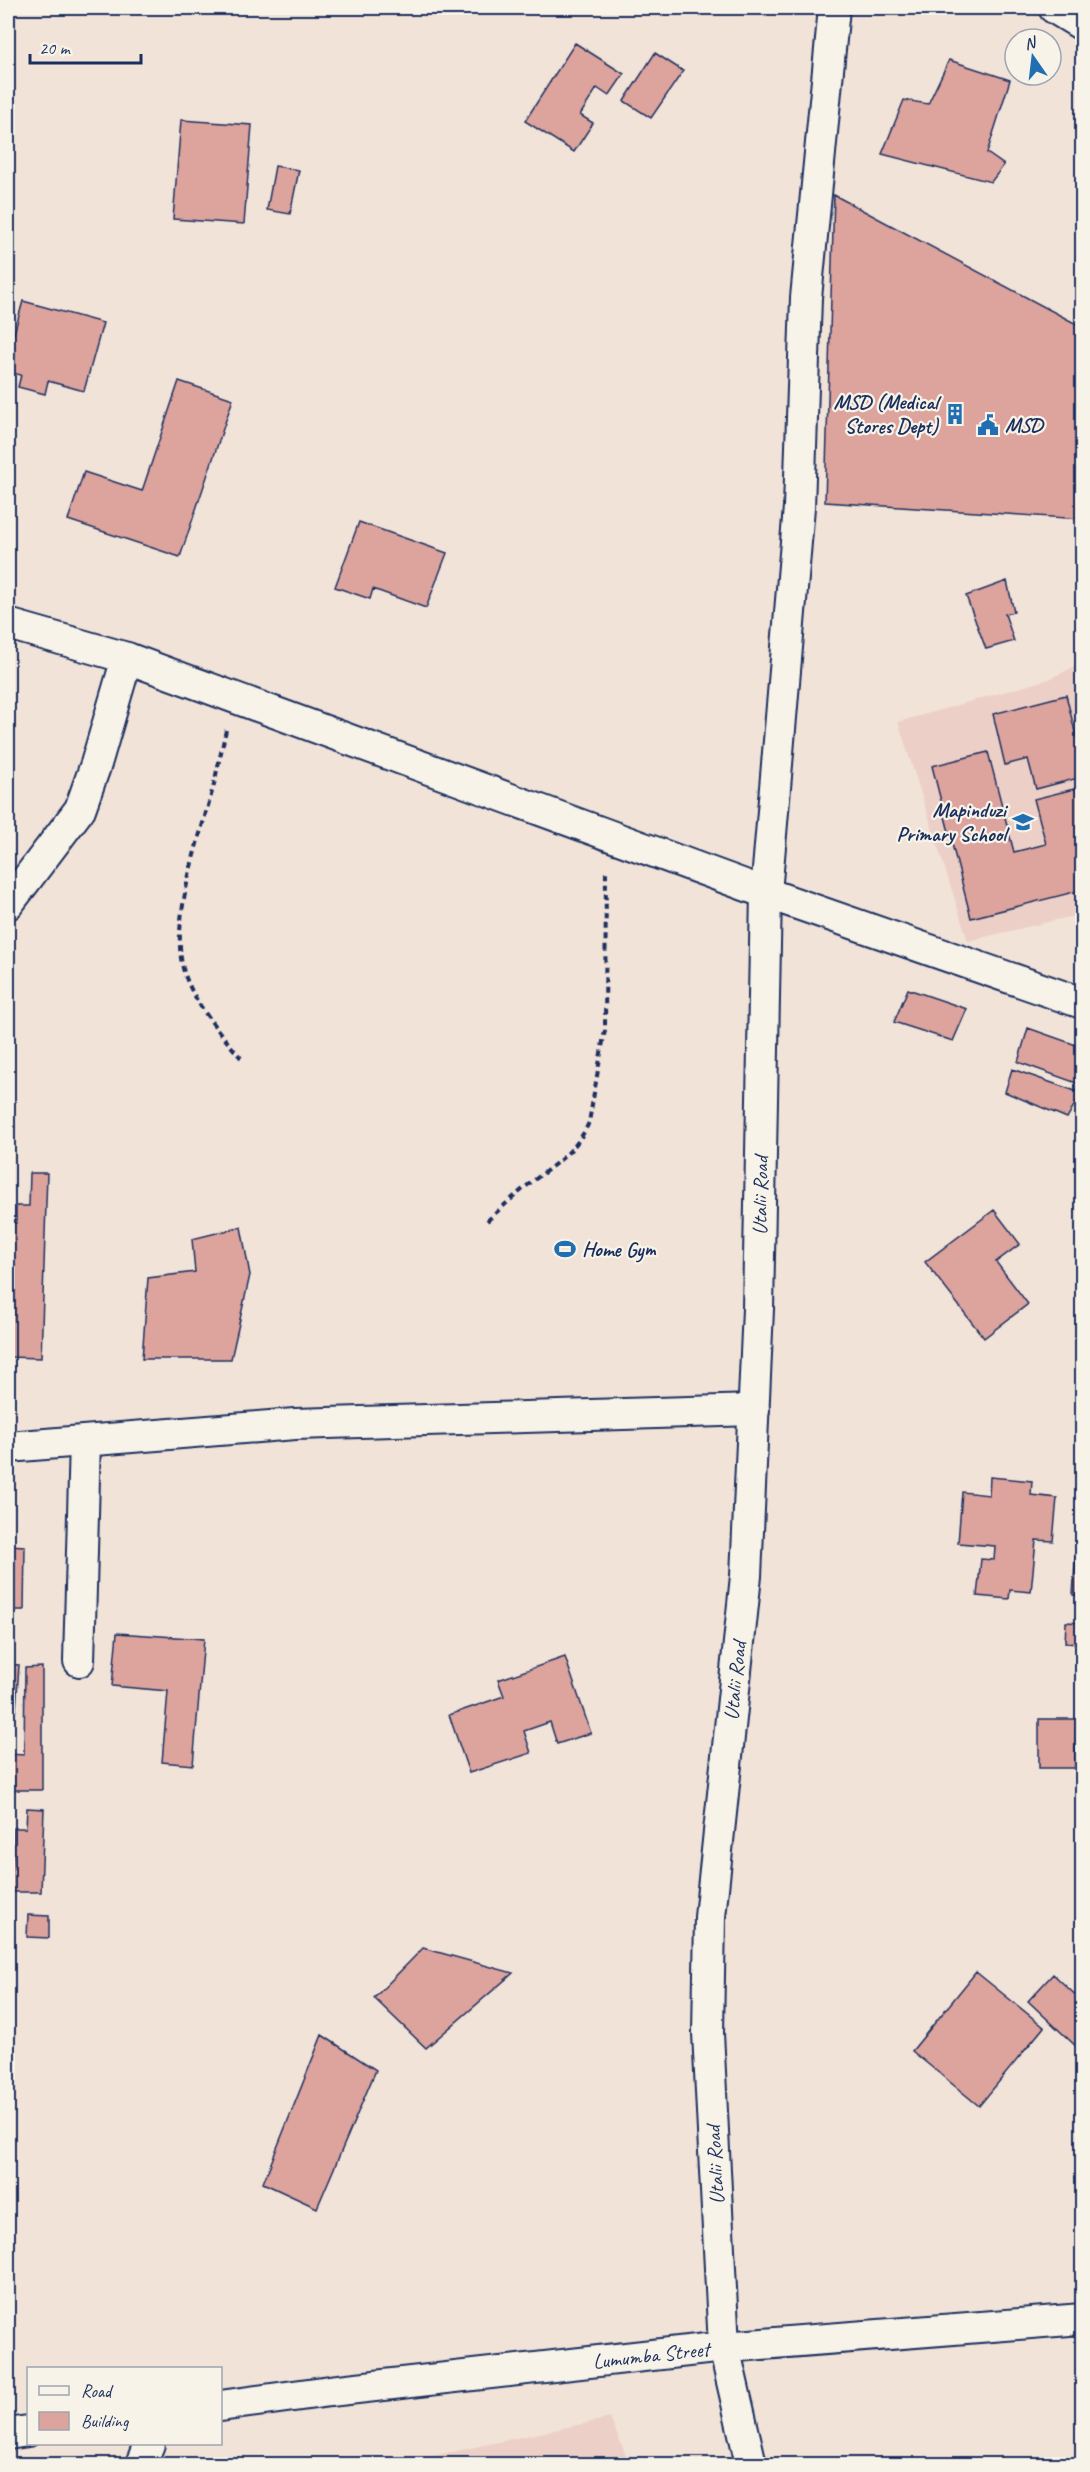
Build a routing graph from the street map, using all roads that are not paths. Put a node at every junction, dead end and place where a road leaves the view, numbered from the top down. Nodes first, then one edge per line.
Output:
1 (834, 8) edge
2 (1054, 8) edge
3 (1083, 25) edge
4 (8, 624) edge
5 (127, 658) junction
6 (766, 893) junction
7 (8, 904) edge
8 (1083, 1003) edge
9 (754, 1410) junction
10 (85, 1442) junction
11 (8, 1447) edge
12 (79, 1661) dead end
13 (1083, 2319) edge
14 (723, 2347) junction
15 (222, 2406) edge
16 (27, 2431) edge
17 (8, 2434) edge
18 (149, 2445) edge
19 (141, 2464) edge
20 (751, 2464) edge

1 - 6 street, Utalii Road
2 - 3 street
4 - 5 street
5 - 6 street
5 - 7 street
6 - 8 street
6 - 9 street, Utalii Road
9 - 10 street
9 - 14 street, Utalii Road
10 - 11 street
10 - 12 street
13 - 14 street, Lumumba Street
14 - 15 street, Lumumba Street
14 - 20 street, Utalii Road
16 - 17 street
18 - 19 street

